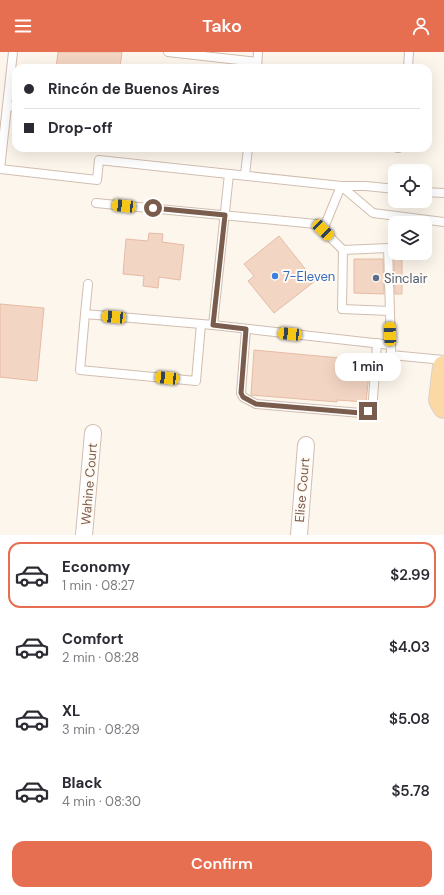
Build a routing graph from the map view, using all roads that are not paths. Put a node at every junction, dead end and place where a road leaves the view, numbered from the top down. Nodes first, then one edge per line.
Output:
1 (13, 52) edge
2 (168, 52) edge
3 (258, 52) edge
4 (410, 52) edge
5 (250, 64) edge
6 (257, 64) edge
7 (408, 64) edge
8 (7, 106) junction
9 (12, 107) edge
10 (248, 152) edge
11 (0, 169) edge
12 (229, 174) junction
13 (245, 175) junction
14 (341, 186) junction
15 (388, 188) edge
16 (432, 192) edge
17 (444, 193) edge
18 (96, 203) dead end
19 (225, 215) junction
20 (444, 222) edge
21 (323, 230) junction
22 (343, 250) junction
23 (88, 284) dead end
24 (390, 311) junction
25 (85, 314) junction
26 (201, 324) junction
27 (213, 325) junction
28 (246, 329) junction
29 (377, 343) junction
30 (391, 345) junction
31 (444, 360) edge
32 (444, 367) edge
33 (444, 406) edge
34 (93, 432) dead end
35 (306, 445) dead end
36 (84, 535) edge
37 (298, 535) edge

1 - 8 lane
2 - 5 lane
3 - 6 lane
4 - 7 lane
8 - 9 lane
8 - 11 lane
10 - 13 lane
11 - 12 lane
12 - 13 lane
12 - 19 lane
13 - 14 lane
14 - 15 lane
14 - 20 lane
14 - 21 lane
16 - 17 lane
18 - 19 lane
19 - 21 lane
19 - 27 lane
21 - 22 lane
22 - 24 lane
22 - 24 lane
23 - 25 lane
24 - 30 lane
25 - 26 lane
25 - 26 lane
26 - 27 lane
27 - 28 lane
28 - 29 lane
28 - 29 lane
29 - 30 lane
30 - 31 lane
32 - 33 main road
34 - 36 street, Wahine Court
35 - 37 street, Elise Court

